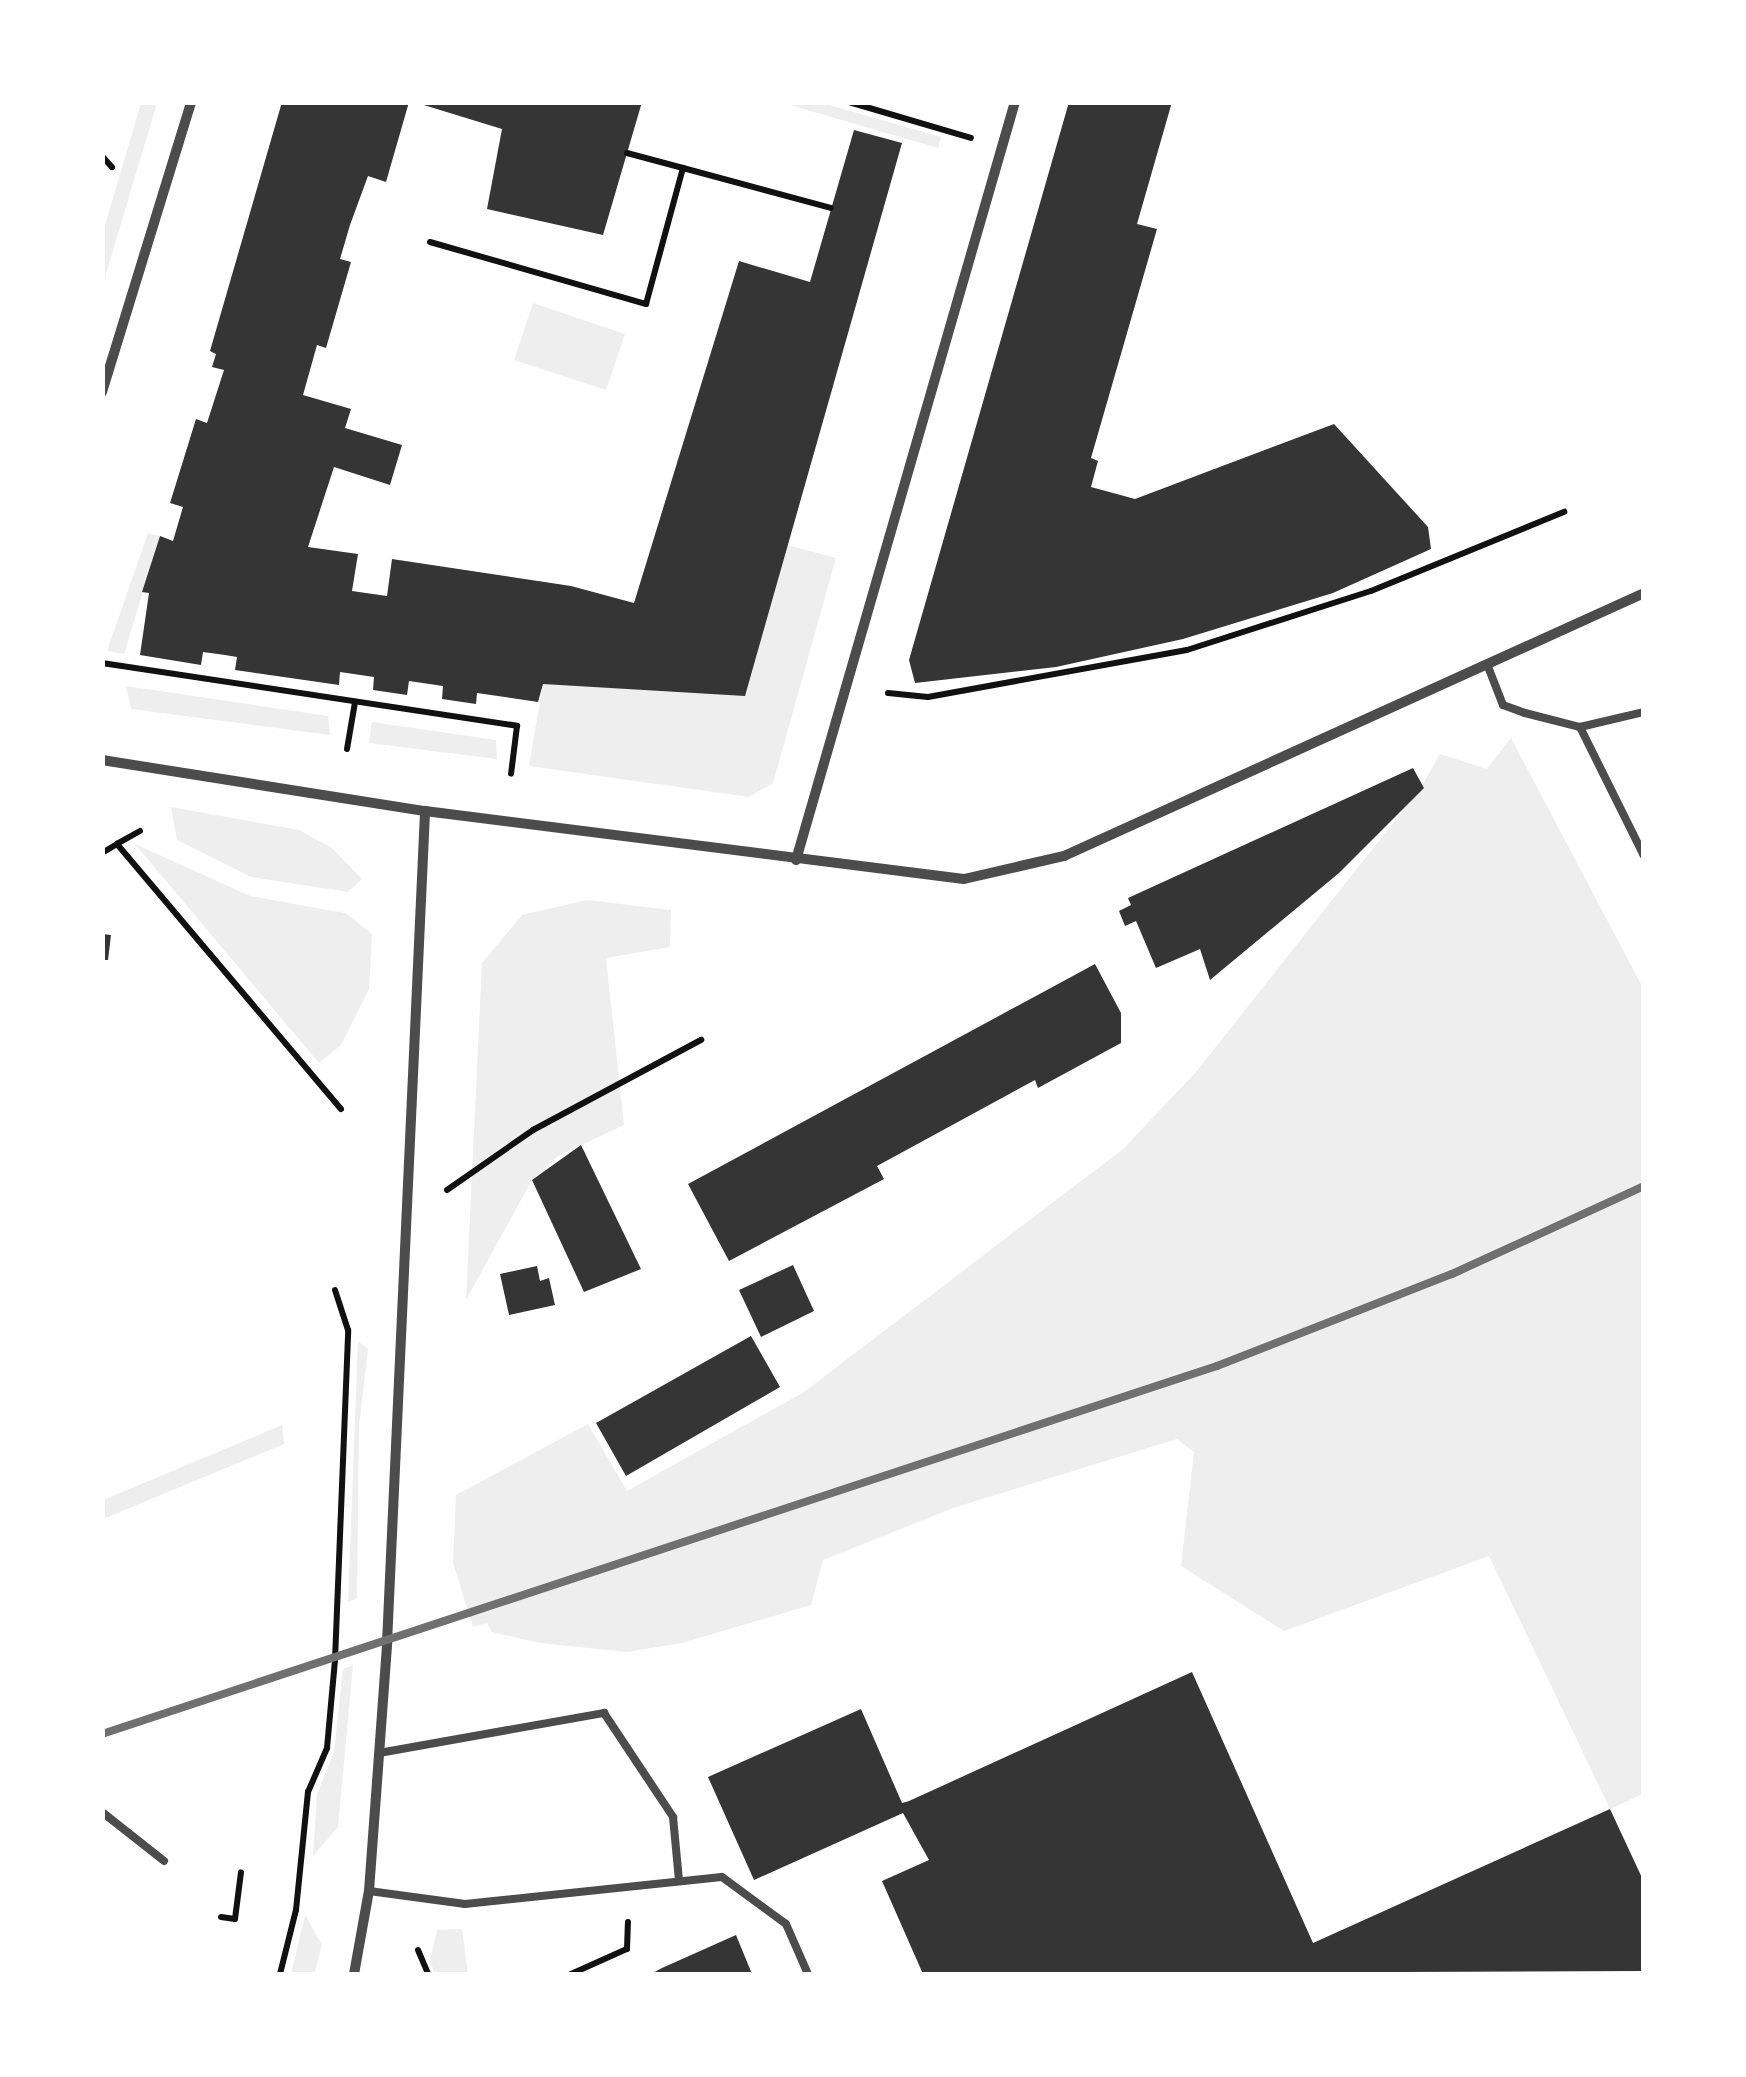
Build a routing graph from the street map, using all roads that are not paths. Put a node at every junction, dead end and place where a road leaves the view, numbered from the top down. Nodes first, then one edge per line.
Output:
1 (191, 102) edge
2 (1015, 102) edge
3 (102, 392) edge
4 (1644, 593) edge
5 (1486, 664) junction
6 (1644, 712) edge
7 (1580, 726) junction
8 (102, 760) edge
9 (425, 811) junction
10 (1644, 856) edge
11 (796, 860) junction
12 (379, 1753) junction
13 (102, 1812) edge
14 (164, 1861) dead end
15 (679, 1880) junction
16 (369, 1891) junction
17 (354, 1974) edge
18 (808, 1974) edge

1 - 3 street
2 - 11 street
4 - 5 street
5 - 7 lane
5 - 11 street
6 - 7 lane
7 - 10 lane
8 - 9 street
9 - 11 street
9 - 12 street
12 - 15 lane
12 - 16 street
13 - 14 lane
15 - 16 lane
15 - 18 lane
16 - 17 street

